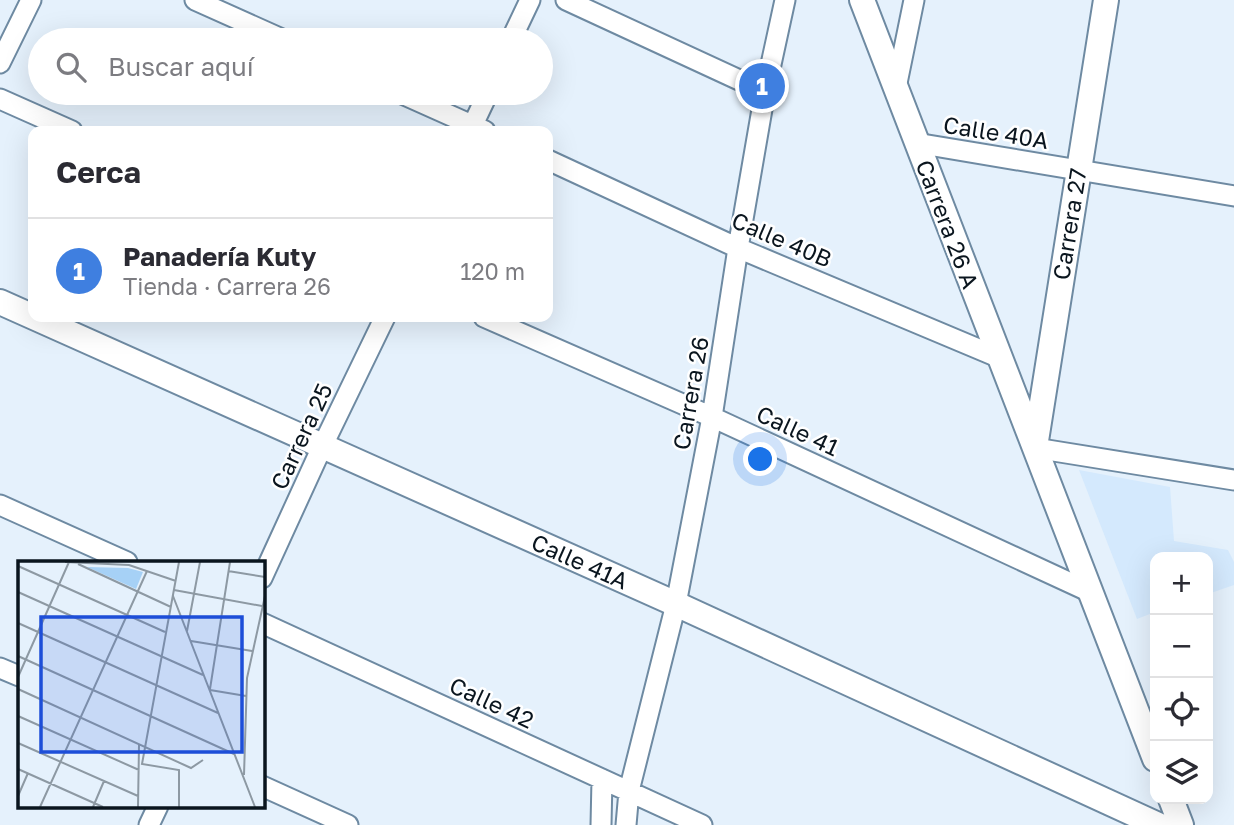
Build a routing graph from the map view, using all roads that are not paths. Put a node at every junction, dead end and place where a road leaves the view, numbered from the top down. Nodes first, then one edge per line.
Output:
1 (31, 0) edge
2 (195, 0) edge
3 (530, 0) edge
4 (566, 0) edge
5 (785, 0) edge
6 (862, 0) edge
7 (914, 0) edge
8 (1106, 0) edge
9 (257, 28) edge
10 (517, 28) edge
11 (0, 63) edge
12 (896, 88) junction
13 (765, 92) junction
14 (0, 99) edge
15 (425, 105) edge
16 (484, 105) edge
17 (61, 126) edge
18 (470, 126) edge
19 (477, 126) edge
20 (916, 143) junction
21 (553, 162) edge
22 (1078, 170) junction
23 (1234, 196) edge
24 (738, 248) junction
25 (0, 303) edge
26 (28, 316) edge
27 (42, 322) edge
28 (383, 322) edge
29 (495, 322) edge
30 (1000, 358) junction
31 (712, 417) junction
32 (322, 447) junction
33 (1035, 448) junction
34 (1234, 480) edge
35 (0, 505) edge
36 (126, 561) edge
37 (264, 574) edge
38 (1090, 592) junction
39 (676, 604) junction
40 (264, 624) edge
41 (0, 668) edge
42 (18, 676) edge
43 (1150, 746) edge
44 (602, 779) junction
45 (264, 787) edge
46 (629, 791) junction
47 (1173, 804) edge
48 (157, 808) edge
49 (149, 825) edge
50 (348, 825) edge
51 (601, 825) edge
52 (626, 825) edge
53 (702, 825) edge
54 (1158, 825) edge
55 (1181, 825) edge

1 - 11 street
2 - 9 street
3 - 10 street
4 - 13 street
5 - 13 street, Carrera 26
6 - 12 street, Carrera 26 A
7 - 12 street
8 - 22 street, Carrera 27
12 - 20 street, Carrera 26 A
13 - 24 street, Carrera 26
14 - 17 street
15 - 18 street
16 - 19 street
20 - 22 street, Calle 40A
20 - 30 street, Carrera 26 A
21 - 24 street, Calle 40B
22 - 23 street, Calle 40A
22 - 33 street, Carrera 27
24 - 30 street, Calle 40B
24 - 31 street, Carrera 26
25 - 26 street, Calle 41A
27 - 32 street, Calle 41A
28 - 32 street, Carrera 25
29 - 31 street, Calle 41
30 - 33 street, Carrera 26 A
31 - 38 street, Calle 41
31 - 39 street, Carrera 26
32 - 37 street, Carrera 25
32 - 39 street, Calle 41A
33 - 34 street
33 - 38 street, Carrera 26 A
35 - 36 street
38 - 43 street, Carrera 26 A
39 - 46 street, Carrera 26
39 - 54 street, Calle 41A
40 - 44 street, Calle 42
41 - 42 street
44 - 46 street, Calle 42
44 - 51 street
45 - 50 street
46 - 52 street, Carrera 26
46 - 53 street, Calle 42
47 - 55 street
48 - 49 street

